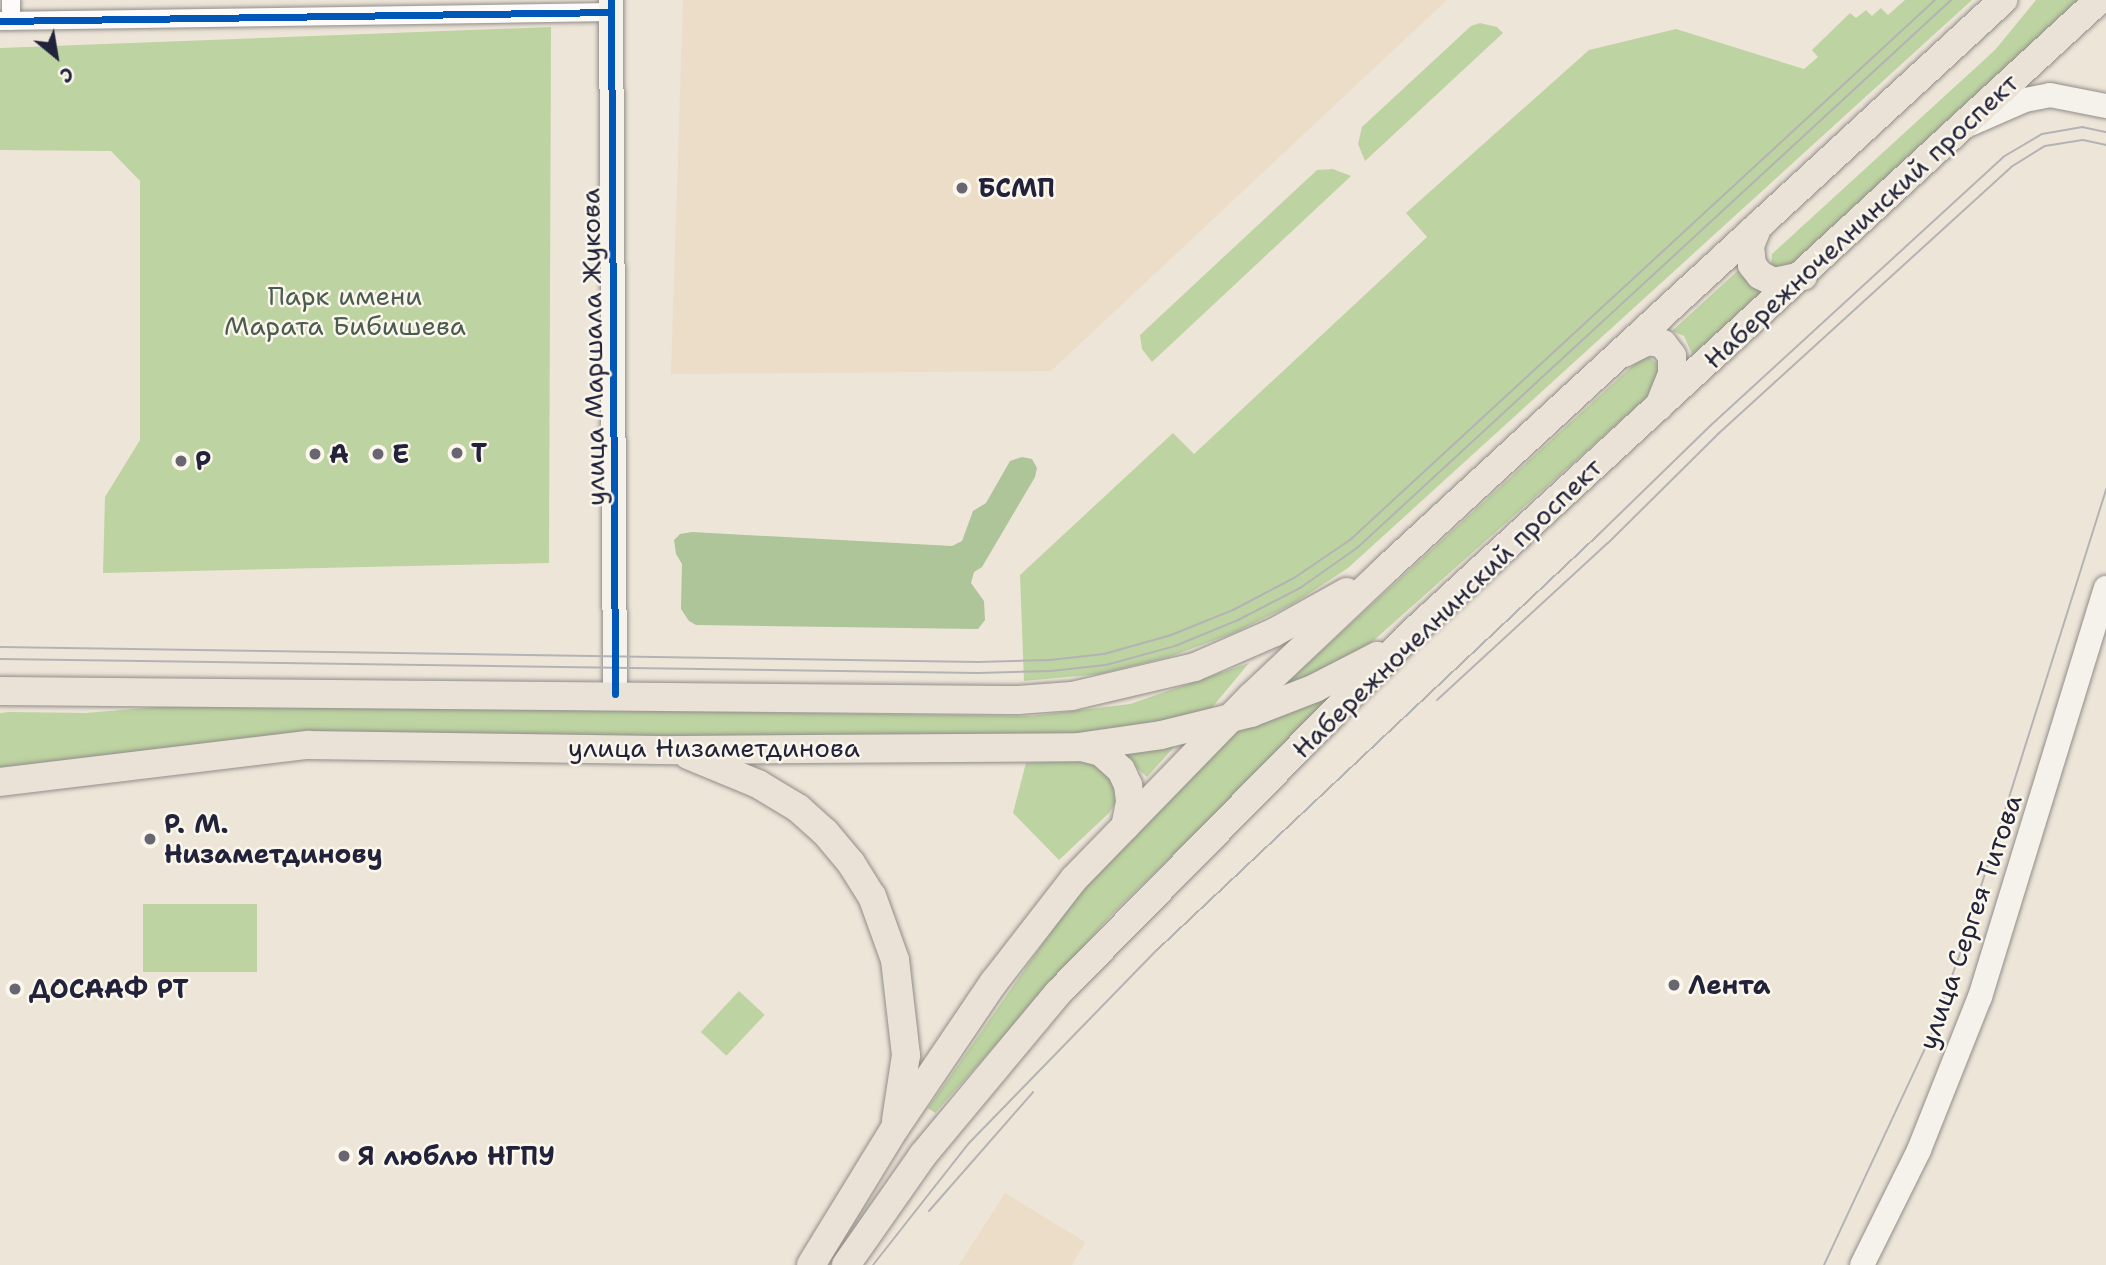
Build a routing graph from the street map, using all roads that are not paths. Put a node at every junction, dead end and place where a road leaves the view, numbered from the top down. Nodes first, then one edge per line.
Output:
1 (11, 0) edge
2 (2003, 0) edge
3 (2099, 0) edge
4 (611, 6) edge
5 (5, 21) edge
6 (2106, 106) edge
7 (1966, 125) junction
8 (1758, 226) junction
9 (1803, 276) junction
10 (1617, 356) junction
11 (1658, 409) junction
12 (1382, 572) junction
13 (2106, 588) edge
14 (1409, 636) junction
15 (4, 693) edge
16 (615, 694) junction
17 (1231, 718) junction
18 (1078, 747) junction
19 (676, 750) junction
20 (7, 781) edge
21 (1125, 827) junction
22 (895, 1128) junction
23 (811, 1265) edge
24 (846, 1265) edge
25 (1862, 1265) edge

1 - 5 street
2 - 8 main road
3 - 7 main road, Набережночелнинский проспект
4 - 5 street
4 - 16 main road, улица Маршала Жукова
6 - 7 main road
7 - 9 main road, Набережночелнинский проспект
8 - 9 main road
8 - 10 main road
9 - 11 main road, Набережночелнинский проспект
10 - 11 main road
10 - 12 main road
11 - 14 main road, Набережночелнинский проспект
12 - 16 main road, улица Низаметдинова
12 - 17 main road
13 - 25 main road, улица Сергея Титова
14 - 17 main road, улица Низаметдинова
14 - 24 main road, Набережночелнинский проспект
15 - 16 main road, улица Низаметдинова
17 - 18 main road, улица Низаметдинова
17 - 21 main road
18 - 19 main road, улица Низаметдинова
18 - 21 main road
19 - 20 main road, улица Низаметдинова
19 - 22 main road
21 - 22 main road
22 - 23 main road

